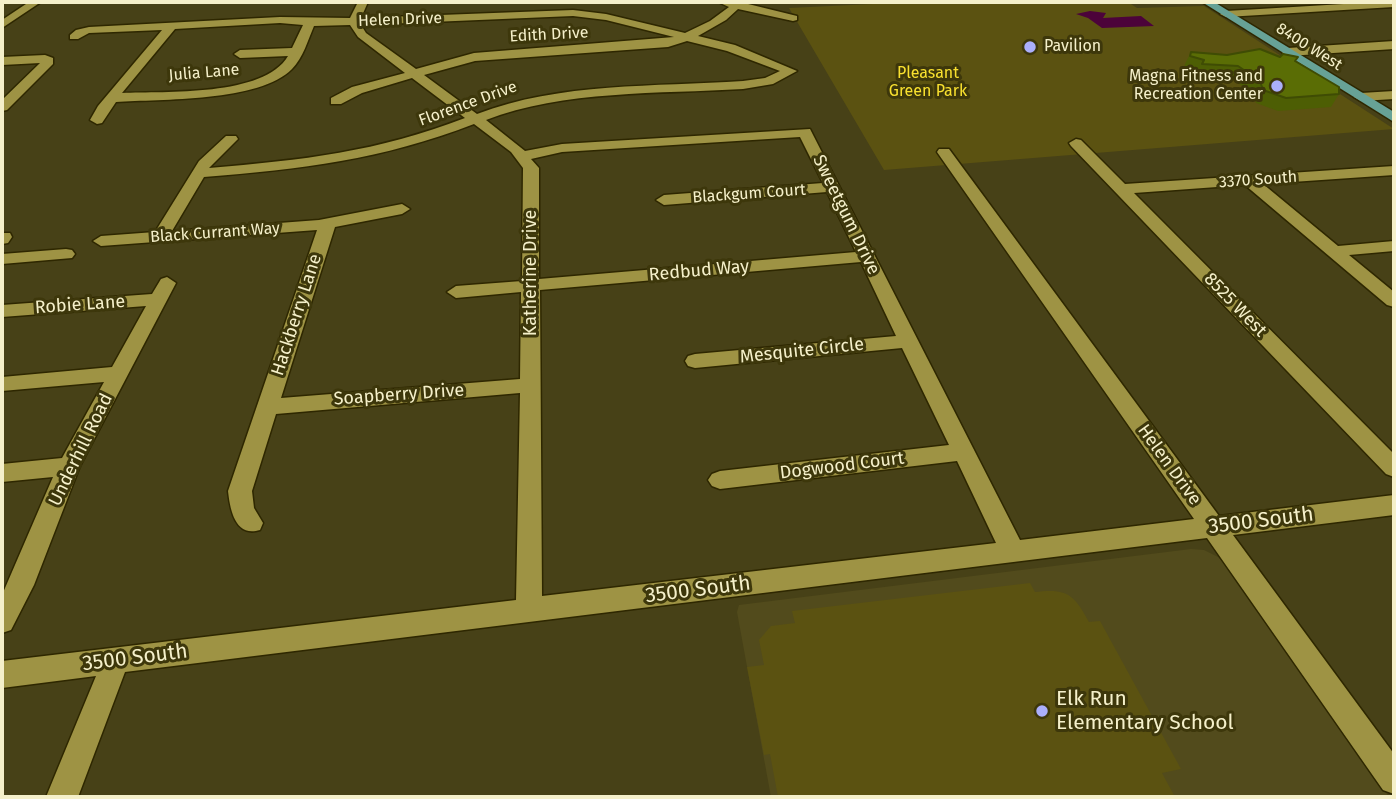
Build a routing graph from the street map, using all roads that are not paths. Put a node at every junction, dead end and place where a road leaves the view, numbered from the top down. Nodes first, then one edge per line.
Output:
1 (36, 2) edge
2 (363, 2) edge
3 (720, 2) edge
4 (1207, 2) edge
5 (735, 4) edge
6 (1375, 4) edge
7 (1394, 4) edge
8 (549, 7) edge
9 (1394, 13) edge
10 (1226, 14) junction
11 (793, 18) dead end
12 (354, 22) junction
13 (310, 23) junction
14 (172, 25) junction
15 (2, 26) edge
16 (74, 37) dead end
17 (685, 38) junction
18 (1394, 46) edge
19 (295, 52) junction
20 (1288, 52) junction
21 (240, 54) dead end
22 (2, 61) edge
23 (791, 71) joint
24 (415, 73) junction
25 (1394, 95) edge
26 (1361, 97) junction
27 (111, 98) junction
28 (336, 101) dead end
29 (2, 107) edge
30 (475, 118) junction
31 (1394, 118) edge
32 (97, 120) dead end
33 (231, 139) dead end
34 (1076, 143) dead end
35 (944, 152) dead end
36 (524, 156) junction
37 (1394, 170) edge
38 (199, 173) junction
39 (1250, 181) junction
40 (832, 187) junction
41 (1122, 189) junction
42 (664, 200) dead end
43 (402, 209) dead end
44 (328, 223) junction
45 (162, 236) junction
46 (102, 241) dead end
47 (1394, 246) edge
48 (1334, 251) junction
49 (66, 254) dead end
50 (867, 256) junction
51 (2, 259) edge
52 (531, 285) junction
53 (162, 291) joint
54 (456, 292) dead end
55 (1394, 301) edge
56 (2, 311) edge
57 (909, 341) junction
58 (695, 361) dead end
59 (119, 373) junction
60 (2, 384) edge
61 (531, 384) junction
62 (267, 407) junction
63 (964, 452) junction
64 (69, 466) junction
65 (1394, 468) edge
66 (2, 473) edge
67 (720, 480) dead end
68 (1394, 505) edge
69 (251, 523) dead end
70 (1213, 526) junction
71 (1013, 551) junction
72 (529, 610) junction
73 (2, 621) edge
74 (116, 660) junction
75 (2, 674) edge
76 (1394, 779) edge
77 (62, 797) edge

1 - 15 street
2 - 12 street
3 - 5 street
4 - 10 main road, 8400 West
5 - 11 street
5 - 17 street
6 - 7 street
6 - 9 street
6 - 10 street
8 - 12 street, Helen Drive
8 - 17 street, Helen Drive
10 - 20 main road, 8400 West
12 - 13 street, Helen Drive
12 - 24 street
13 - 14 street, Helen Drive
13 - 19 street, Julia Lane
14 - 16 street, Helen Drive
14 - 27 street
17 - 23 street, Helen Drive
17 - 24 street, Edith Drive
18 - 20 street
19 - 21 street
19 - 27 street, Julia Lane
20 - 26 main road, 8400 West
22 - 29 street
23 - 30 street, Florence Drive
24 - 28 street, Edith Drive
24 - 30 street
25 - 26 street
26 - 31 main road, 8400 West
27 - 32 street
30 - 36 street
30 - 38 street, Florence Drive
33 - 38 street
34 - 41 street, 8525 West
35 - 70 street, Helen Drive
36 - 40 street, Sweetgum Drive
36 - 52 street, Katherine Drive
37 - 39 street, 3370 South
38 - 45 street
39 - 41 street, 3370 South
39 - 48 street
40 - 42 street, Blackgum Court
40 - 50 street, Sweetgum Drive
41 - 65 street, 8525 West
43 - 44 street, Black Currant Way
44 - 45 street, Black Currant Way
44 - 62 street, Hackberry Lane
45 - 46 street, Black Currant Way
47 - 48 street
48 - 55 street
49 - 51 street
50 - 52 street, Redbud Way
50 - 57 street, Sweetgum Drive
52 - 54 street, Redbud Way
52 - 61 street, Katherine Drive
53 - 56 street, Robie Lane
53 - 59 street, Underhill Road
57 - 58 street, Mesquite Circle
57 - 63 street, Sweetgum Drive
59 - 60 street
59 - 64 street, Underhill Road
61 - 62 street, Soapberry Drive
61 - 72 street, Katherine Drive
62 - 69 street, Hackberry Lane
63 - 67 street, Dogwood Court
63 - 71 street, Sweetgum Drive
64 - 66 street
64 - 73 street, Underhill Road
68 - 70 street, 3500 South
70 - 71 street, 3500 South
70 - 76 street, Helen Drive
71 - 72 street, 3500 South
72 - 74 street, 3500 South
74 - 75 street, 3500 South
74 - 77 street

